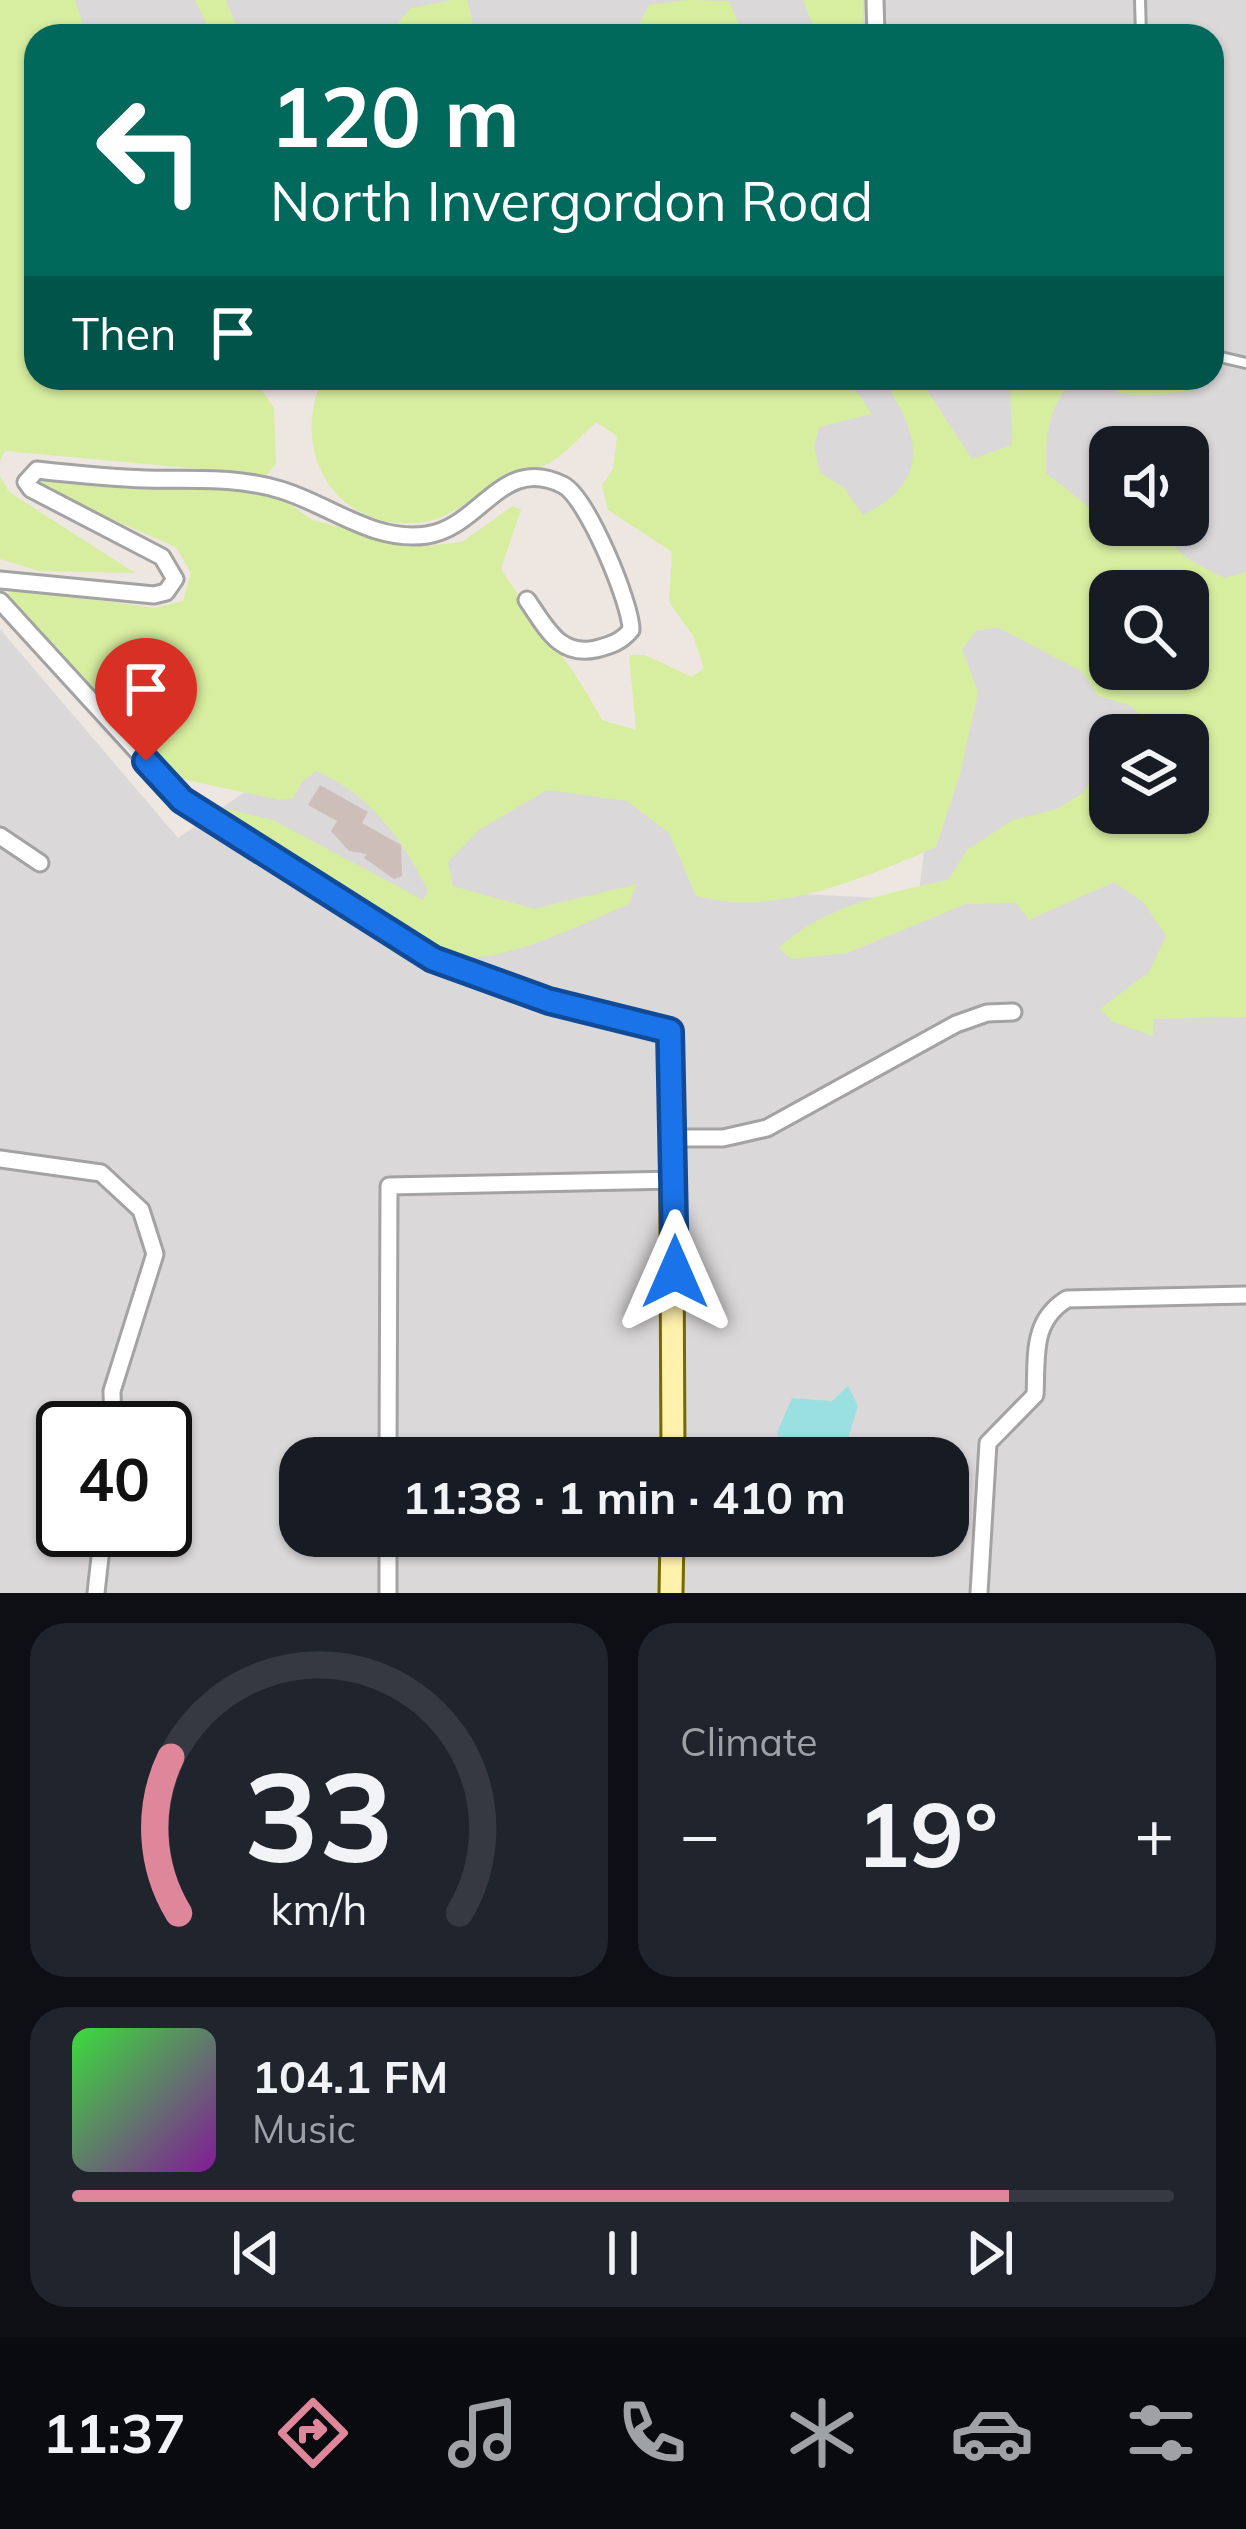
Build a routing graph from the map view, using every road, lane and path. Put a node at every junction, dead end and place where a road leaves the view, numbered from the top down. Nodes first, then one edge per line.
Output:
1 (0, 580) edge
2 (527, 600) dead end
3 (0, 601) edge
4 (0, 836) edge
5 (40, 862) dead end
6 (1013, 1012) dead end
7 (670, 1031) joint
8 (675, 1138) junction
9 (0, 1159) edge
10 (675, 1180) junction
11 (1246, 1295) edge
12 (112, 1401) edge
13 (388, 1437) edge
14 (673, 1437) edge
15 (100, 1557) edge
16 (388, 1557) edge
17 (672, 1557) edge
18 (96, 1593) edge
19 (388, 1593) edge
20 (671, 1593) edge
21 (979, 1593) edge

1 - 2 street
3 - 7 street
4 - 5 street
6 - 8 street
7 - 8 street
8 - 10 street
9 - 12 street
10 - 13 street
10 - 14 street
11 - 21 street
15 - 18 street
16 - 19 street
17 - 20 street

